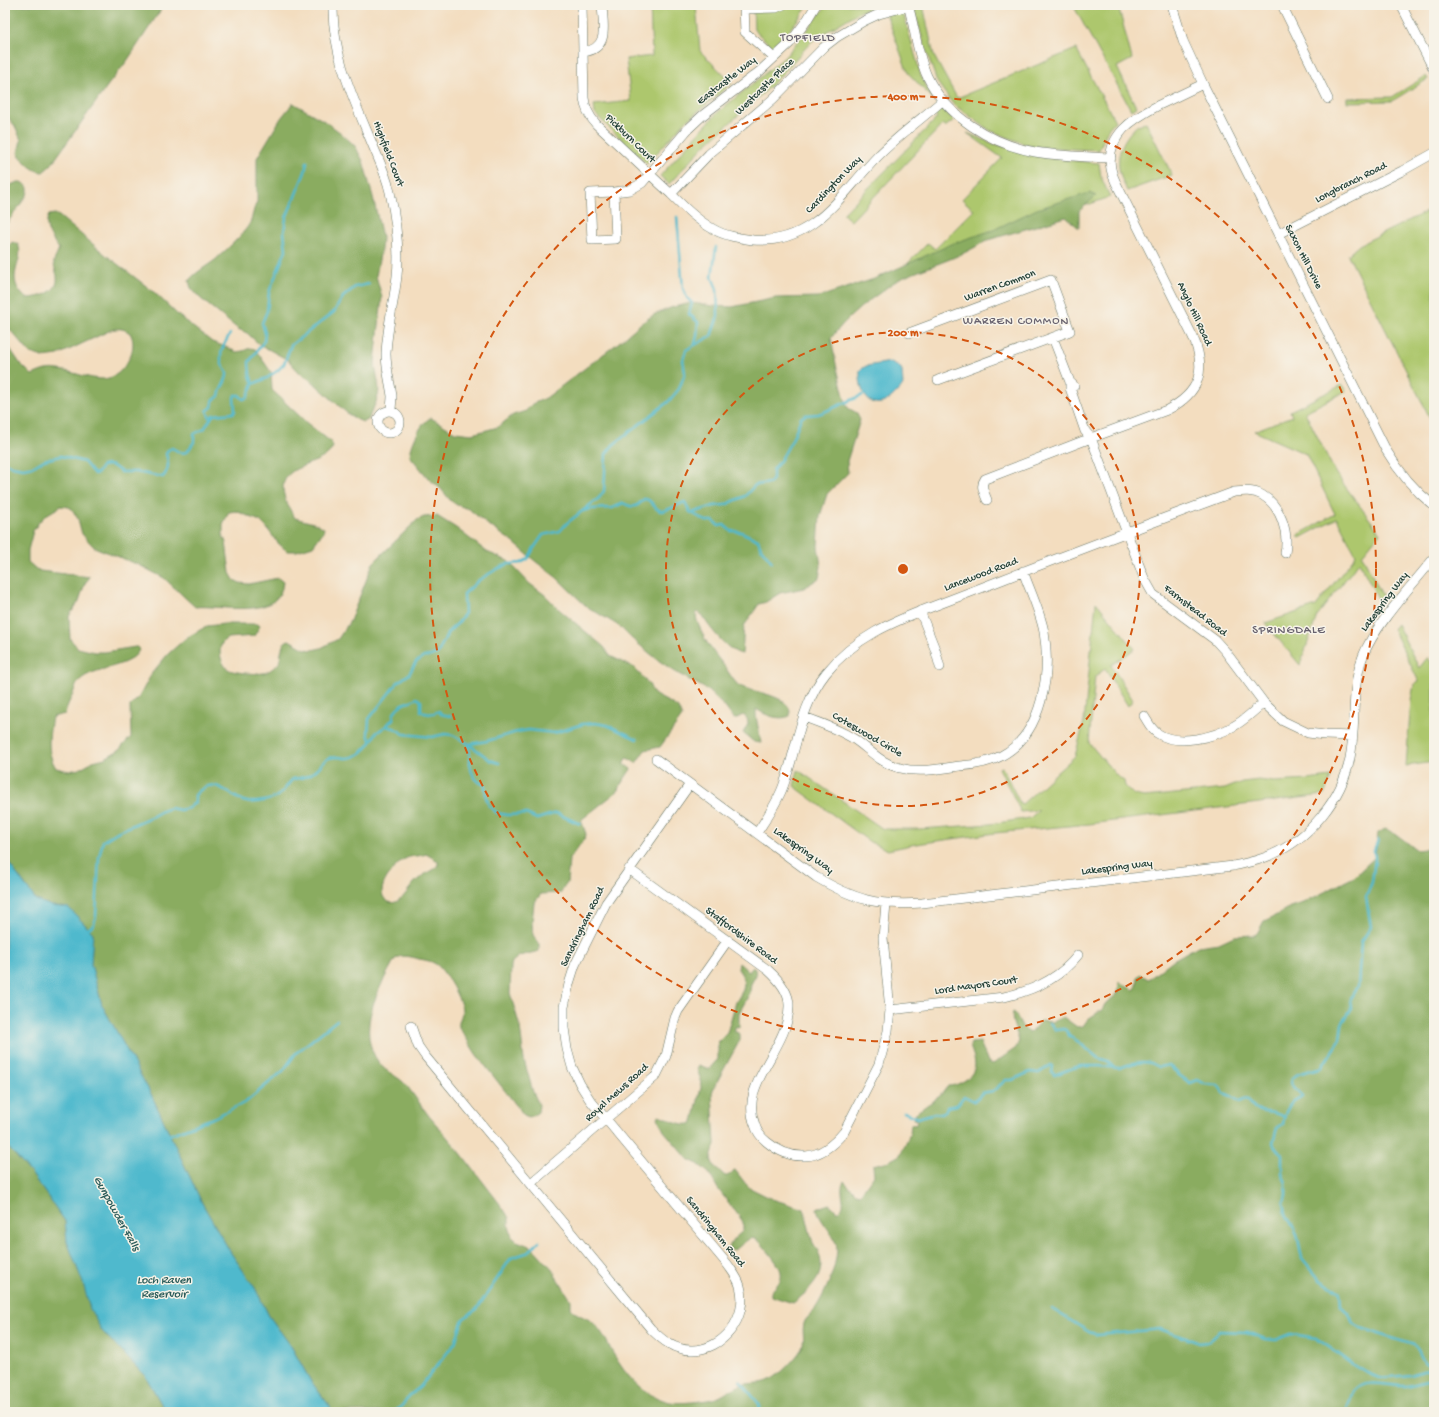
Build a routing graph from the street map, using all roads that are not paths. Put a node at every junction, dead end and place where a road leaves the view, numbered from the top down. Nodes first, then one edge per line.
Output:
1 (334, 5) edge
2 (582, 5) edge
3 (602, 5) edge
4 (783, 5) edge
5 (816, 5) edge
6 (908, 5) edge
7 (1172, 5) edge
8 (1282, 5) edge
9 (1401, 5) edge
10 (744, 7) edge
11 (583, 52) junction
12 (774, 58) junction
13 (1434, 70) edge
14 (1203, 84) junction
15 (1328, 98) dead end
16 (942, 101) junction
17 (1434, 152) edge
18 (1111, 158) junction
19 (649, 174) junction
20 (614, 192) junction
21 (671, 194) junction
22 (1278, 234) junction
23 (909, 332) dead end
24 (1053, 338) junction
25 (938, 380) dead end
26 (391, 411) dead end
27 (1090, 438) junction
28 (987, 500) dead end
29 (1434, 506) edge
30 (1126, 532) junction
31 (1285, 553) dead end
32 (1434, 558) edge
33 (1023, 571) junction
34 (920, 612) junction
35 (940, 668) dead end
36 (1264, 703) junction
37 (1144, 716) dead end
38 (804, 717) junction
39 (1352, 736) junction
40 (656, 759) dead end
41 (690, 784) junction
42 (757, 833) junction
43 (629, 869) junction
44 (886, 904) junction
45 (728, 940) junction
46 (1078, 955) dead end
47 (890, 1010) junction
48 (411, 1026) dead end
49 (607, 1119) junction
50 (531, 1183) junction

1 - 26 street, Highfield Court
2 - 11 street, Pickburn Court
3 - 11 street
4 - 10 street
5 - 12 street, Eastcastle Way
6 - 16 street
6 - 21 street, Westcastle Place
7 - 14 street, Saxon Hill Drive
8 - 15 street
9 - 13 street
10 - 12 street
11 - 19 street, Pickburn Court
12 - 19 street, Eastcastle Way
14 - 18 street, Anglo Hill Road
14 - 22 street, Saxon Hill Drive
16 - 18 street
16 - 21 street, Cardington Way
17 - 22 street, Longbranch Road
18 - 27 street, Anglo Hill Road
19 - 20 street, Eastcastle Way
19 - 21 street, Cardington Way
20 - 20 street, Eastcastle Way
22 - 29 street, Saxon Hill Drive
23 - 24 street, Warren Common
24 - 25 street, Warren Common
24 - 27 street, Farmstead Road
27 - 28 street, Anglo Hill Road
27 - 30 street, Farmstead Road
30 - 31 street, Lancewood Road
30 - 33 street, Lancewood Road
30 - 36 street, Farmstead Road
32 - 39 street, Lakespring Way
33 - 34 street, Lancewood Road
33 - 38 street, Coteswood Circle
34 - 35 street
34 - 38 street, Lancewood Road
36 - 37 street
36 - 39 street, Farmstead Road
38 - 42 street, Lancewood Road
39 - 44 street, Lakespring Way
40 - 41 street, Lakespring Way
41 - 42 street, Lakespring Way
41 - 43 street, Sandringham Road
42 - 44 street, Lakespring Way
43 - 45 street, Staffordshire Road
43 - 49 street, Sandringham Road
44 - 47 street, Staffordshire Road
45 - 47 street, Staffordshire Road
45 - 49 street, Royal Mews Road
46 - 47 street, Lord Mayors Court
48 - 50 street, Sandringham Road
49 - 50 street, Royal Mews Road
49 - 50 street, Sandringham Road

